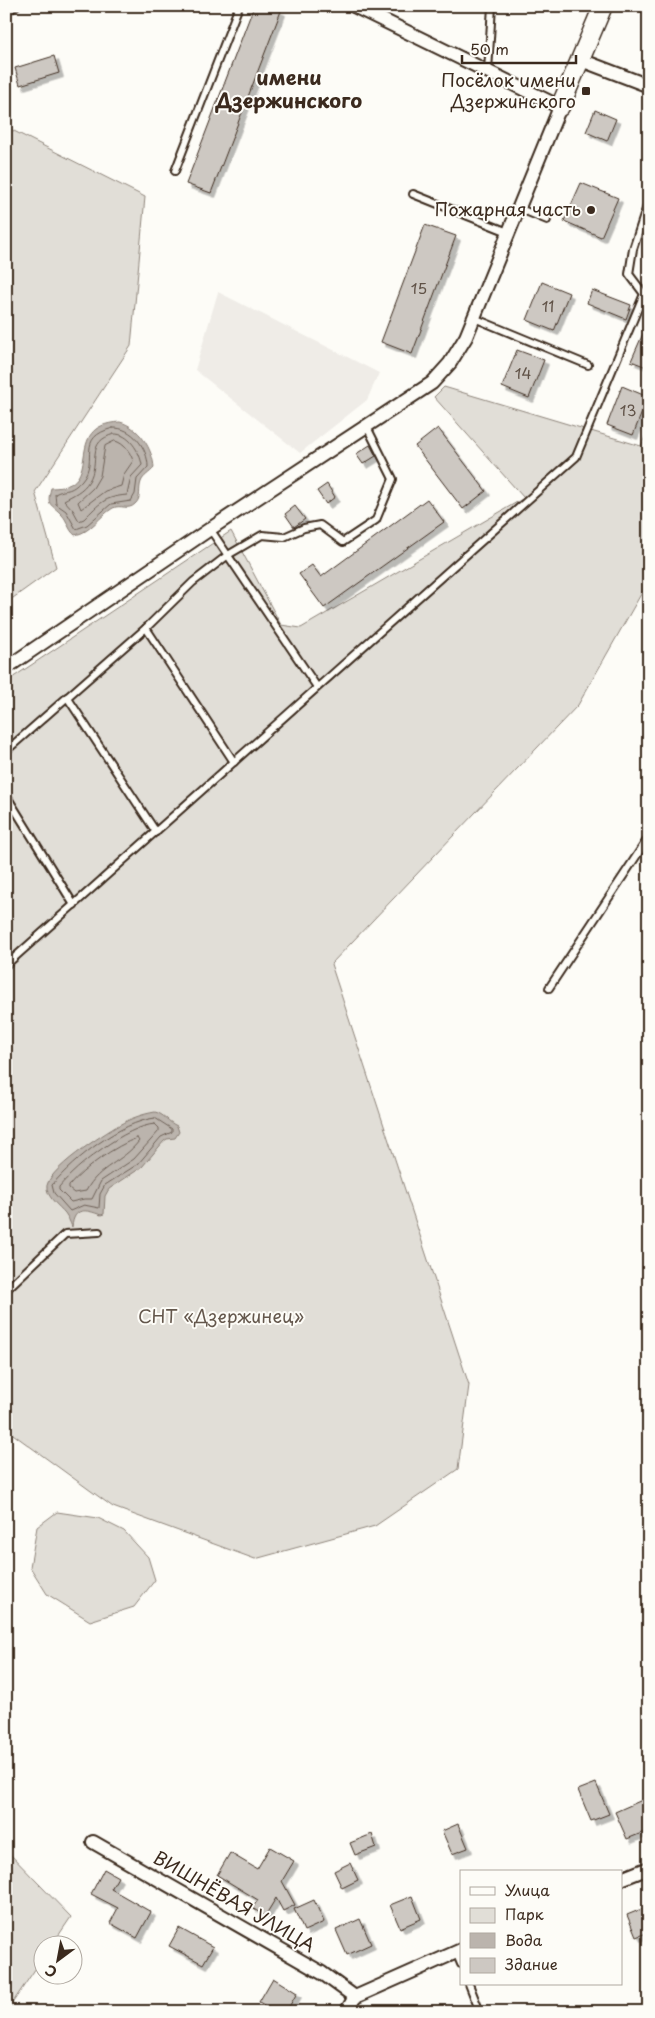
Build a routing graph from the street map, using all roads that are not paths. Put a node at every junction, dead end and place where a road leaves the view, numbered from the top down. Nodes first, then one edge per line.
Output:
1 (16, 6) edge
2 (239, 6) edge
3 (354, 6) edge
4 (492, 6) edge
5 (603, 6) edge
6 (6, 12) edge
7 (580, 60) junction
8 (488, 72) junction
9 (649, 86) edge
10 (560, 107) junction
11 (175, 171) dead end
12 (649, 188) edge
13 (413, 194) dead end
14 (518, 208) junction
15 (547, 220) dead end
16 (508, 232) junction
17 (474, 318) junction
18 (588, 365) dead end
19 (366, 425) junction
20 (210, 529) junction
21 (228, 555) junction
22 (146, 628) junction
23 (6, 668) edge
24 (317, 688) junction
25 (67, 697) junction
26 (6, 751) edge
27 (234, 762) junction
28 (6, 795) edge
29 (156, 832) junction
30 (649, 837) edge
31 (74, 905) junction
32 (6, 966) edge
33 (548, 988) dead end
34 (99, 1232) dead end
35 (7, 1288) edge
36 (94, 1842) dead end
37 (649, 1868) edge
38 (622, 1879) edge
39 (460, 1955) edge
40 (470, 1986) edge
41 (355, 1997) junction
42 (346, 2012) edge
43 (480, 2012) edge

1 - 6 lane
2 - 11 lane
3 - 8 street
4 - 8 lane
5 - 7 street
7 - 9 street
7 - 10 street
8 - 10 street
10 - 14 street
12 - 24 lane
13 - 16 lane
14 - 15 lane
14 - 16 street
16 - 17 street
17 - 18 lane
17 - 19 street
19 - 20 street
19 - 21 lane
20 - 21 lane
20 - 23 street
21 - 22 lane
21 - 24 lane
22 - 25 lane
22 - 27 lane
24 - 27 lane
25 - 26 lane
25 - 29 lane
27 - 29 lane
28 - 31 lane
29 - 31 lane
30 - 33 lane
31 - 32 lane
34 - 35 lane
36 - 41 street, ВИШНЁВАЯ УЛИЦА
37 - 38 street
39 - 41 street
40 - 43 lane
41 - 42 street

